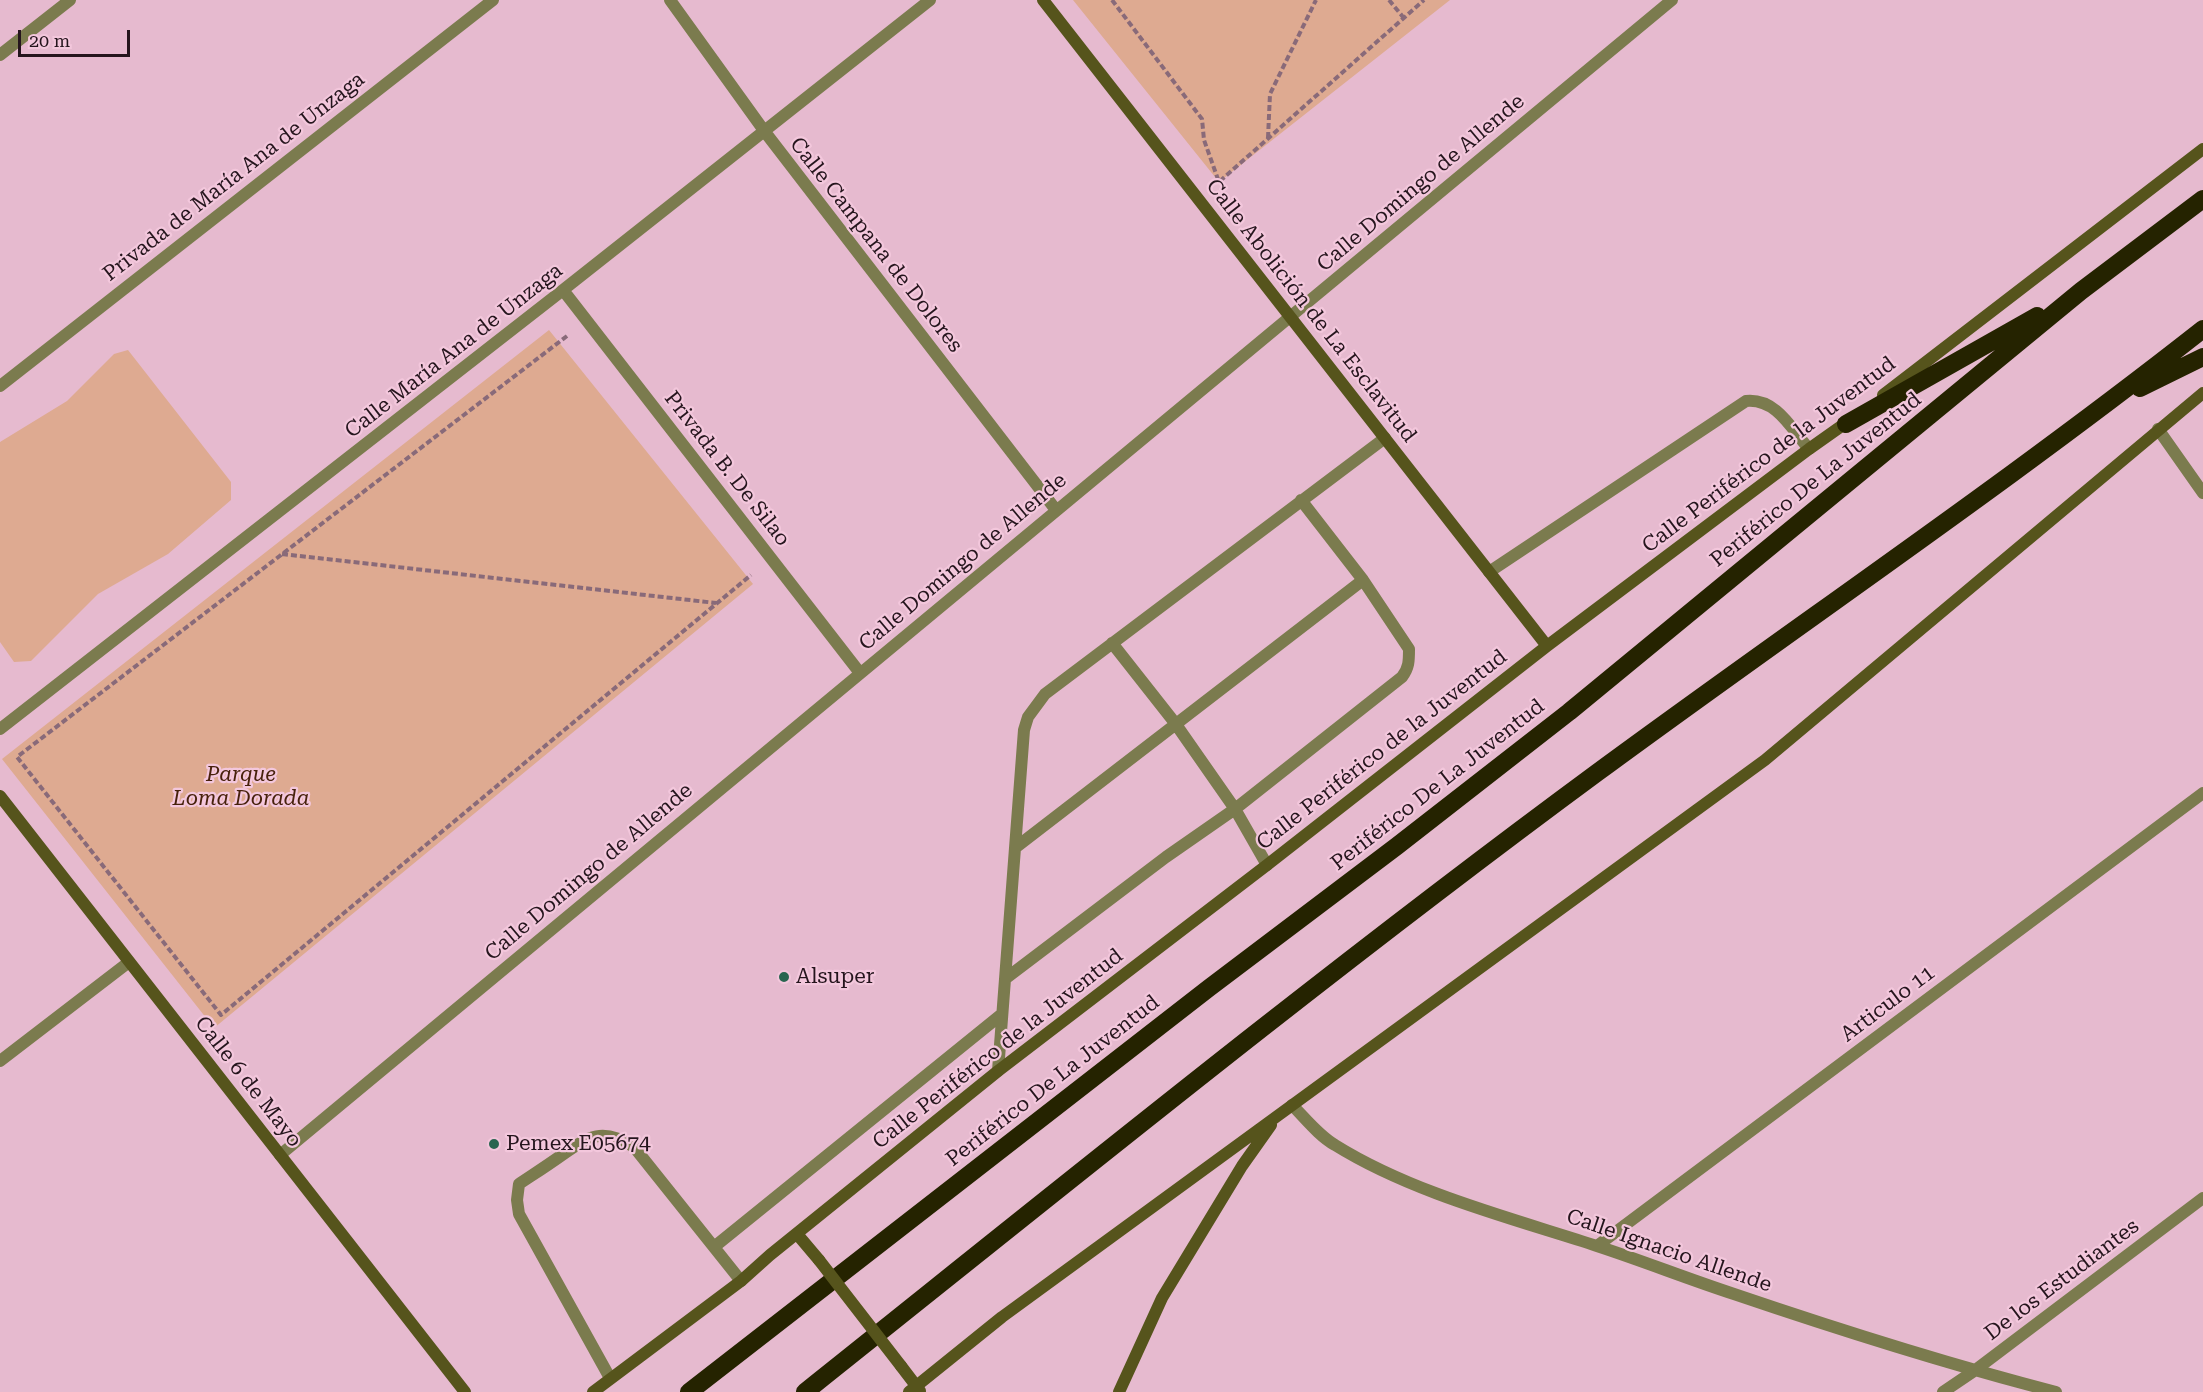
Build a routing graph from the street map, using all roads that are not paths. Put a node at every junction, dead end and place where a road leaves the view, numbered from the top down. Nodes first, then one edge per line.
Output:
1 (70, 0) edge
2 (493, 0) edge
3 (670, 0) edge
4 (930, 0) edge
5 (1043, 0) edge
6 (1672, 0) edge
7 (0, 55) edge
8 (765, 132) junction
9 (2203, 149) edge
10 (2203, 199) edge
11 (563, 290) junction
12 (2081, 291) junction
13 (1291, 316) junction
14 (2203, 329) edge
15 (2203, 357) edge
16 (0, 386) edge
17 (2203, 393) edge
18 (2109, 403) junction
19 (1846, 424) junction
20 (2158, 429) junction
21 (1385, 438) junction
22 (1809, 449) junction
23 (2203, 493) edge
24 (1301, 500) junction
25 (1056, 510) junction
26 (1489, 572) junction
27 (1363, 580) junction
28 (1112, 643) junction
29 (1547, 646) junction
30 (861, 673) junction
31 (1175, 723) junction
32 (0, 729) edge
33 (2203, 794) edge
34 (0, 796) edge
35 (1235, 809) junction
36 (1015, 848) junction
37 (1267, 865) junction
38 (129, 962) junction
39 (1005, 980) junction
40 (1002, 1014) junction
41 (0, 1061) edge
42 (998, 1071) junction
43 (1292, 1105) junction
44 (1278, 1116) junction
45 (280, 1155) junction
46 (2203, 1197) edge
47 (797, 1234) junction
48 (1597, 1246) junction
49 (714, 1247) junction
50 (741, 1281) junction
51 (1974, 1371) junction
52 (610, 1378) junction
53 (915, 1390) edge
54 (465, 1392) edge
55 (592, 1392) edge
56 (689, 1392) edge
57 (805, 1392) edge
58 (1119, 1392) edge
59 (1943, 1392) edge
60 (2055, 1392) edge

1 - 7 street
2 - 16 street, Privada de María Ana de Unzaga
3 - 8 street, Calle Campana de Dolores
4 - 8 street, Calle María Ana de Unzaga
5 - 13 main road, Calle Abolición de La Esclavitud
6 - 13 street, Calle Domingo de Allende
8 - 11 street, Calle María Ana de Unzaga
8 - 25 street, Calle Campana de Dolores
9 - 19 main road, Calle Periférico de la Juventud
10 - 12 highway, Periférico De La Juventud
11 - 30 street, Privada B. De Silao
11 - 32 street, Calle María Ana de Unzaga
12 - 19 highway
12 - 56 highway, Periférico De La Juventud
13 - 21 main road, Calle Abolición de La Esclavitud
13 - 25 street, Calle Domingo de Allende
14 - 18 highway
15 - 18 highway
17 - 20 main road
18 - 57 highway
19 - 22 main road, Calle Periférico de la Juventud
20 - 23 street
20 - 43 main road
21 - 24 street
21 - 26 main road, Calle Abolición de La Esclavitud
22 - 26 street
22 - 29 main road, Calle Periférico de la Juventud
24 - 27 street
24 - 28 street
25 - 30 street, Calle Domingo de Allende
26 - 29 main road, Calle Abolición de La Esclavitud
27 - 31 street
27 - 35 street
28 - 31 street
28 - 36 street
29 - 37 main road, Calle Periférico de la Juventud
30 - 45 street, Calle Domingo de Allende
31 - 35 street
31 - 36 street
33 - 48 street, Articulo 11
34 - 38 main road, Calle 6 de Mayo
35 - 37 street
35 - 39 street
36 - 39 street
37 - 42 main road, Calle Periférico de la Juventud
38 - 41 street
38 - 45 main road, Calle 6 de Mayo
39 - 40 street
40 - 42 street
40 - 49 street
42 - 47 main road, Calle Periférico de la Juventud
43 - 44 main road
43 - 48 street, Calle Ignacio Allende
44 - 53 main road
44 - 58 main road
45 - 54 main road, Calle 6 de Mayo
46 - 51 street, De los Estudiantes
47 - 50 main road, Calle Periférico de la Juventud
47 - 53 main road, bridge
48 - 51 street, Calle Ignacio Allende
49 - 50 street
49 - 52 street
50 - 52 main road, Calle Periférico de la Juventud
51 - 59 street, De los Estudiantes
51 - 60 street, Calle Ignacio Allende
52 - 55 main road, Calle Periférico de la Juventud

